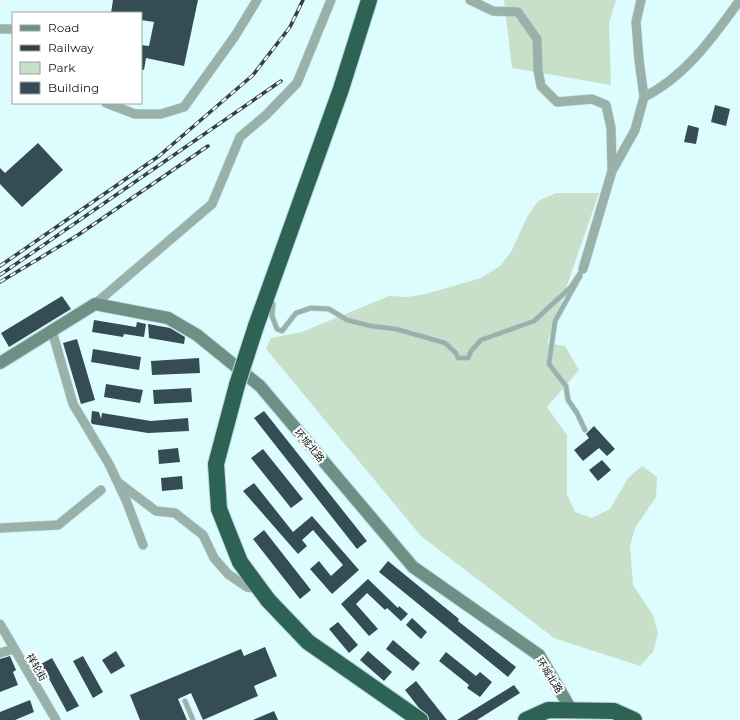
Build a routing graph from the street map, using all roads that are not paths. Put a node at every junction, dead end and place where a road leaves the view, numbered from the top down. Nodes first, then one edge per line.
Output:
1 (257, 0) edge
2 (331, 0) edge
3 (369, 0) edge
4 (470, 0) edge
5 (641, 0) edge
6 (740, 0) edge
7 (0, 29) edge
8 (12, 29) edge
9 (644, 98) junction
10 (109, 104) edge
11 (612, 171) junction
12 (583, 269) junction
13 (266, 299) junction
14 (95, 304) junction
15 (52, 330) junction
16 (0, 363) edge
17 (585, 430) dead end
18 (118, 482) junction
19 (101, 490) dead end
20 (0, 528) edge
21 (143, 545) dead end
22 (260, 589) junction
23 (0, 624) edge
24 (14, 649) junction
25 (0, 653) edge
26 (185, 701) dead end
27 (572, 711) junction
28 (56, 720) edge
29 (193, 720) edge
30 (420, 720) edge
31 (526, 720) edge
32 (634, 720) edge

1 - 10 street
2 - 14 street
3 - 13 highway
4 - 11 street
5 - 9 street
6 - 9 street
7 - 8 street
9 - 11 street
11 - 12 street
12 - 13 lane
12 - 17 lane
13 - 22 highway, bridge
14 - 15 street
14 - 27 street, 环城北路
15 - 16 street
15 - 18 street
18 - 21 street
18 - 22 street
19 - 20 street
22 - 30 highway
23 - 24 street, 祥轮街
24 - 25 street
24 - 28 street, 祥轮街
26 - 29 lane
27 - 31 highway
27 - 32 highway

